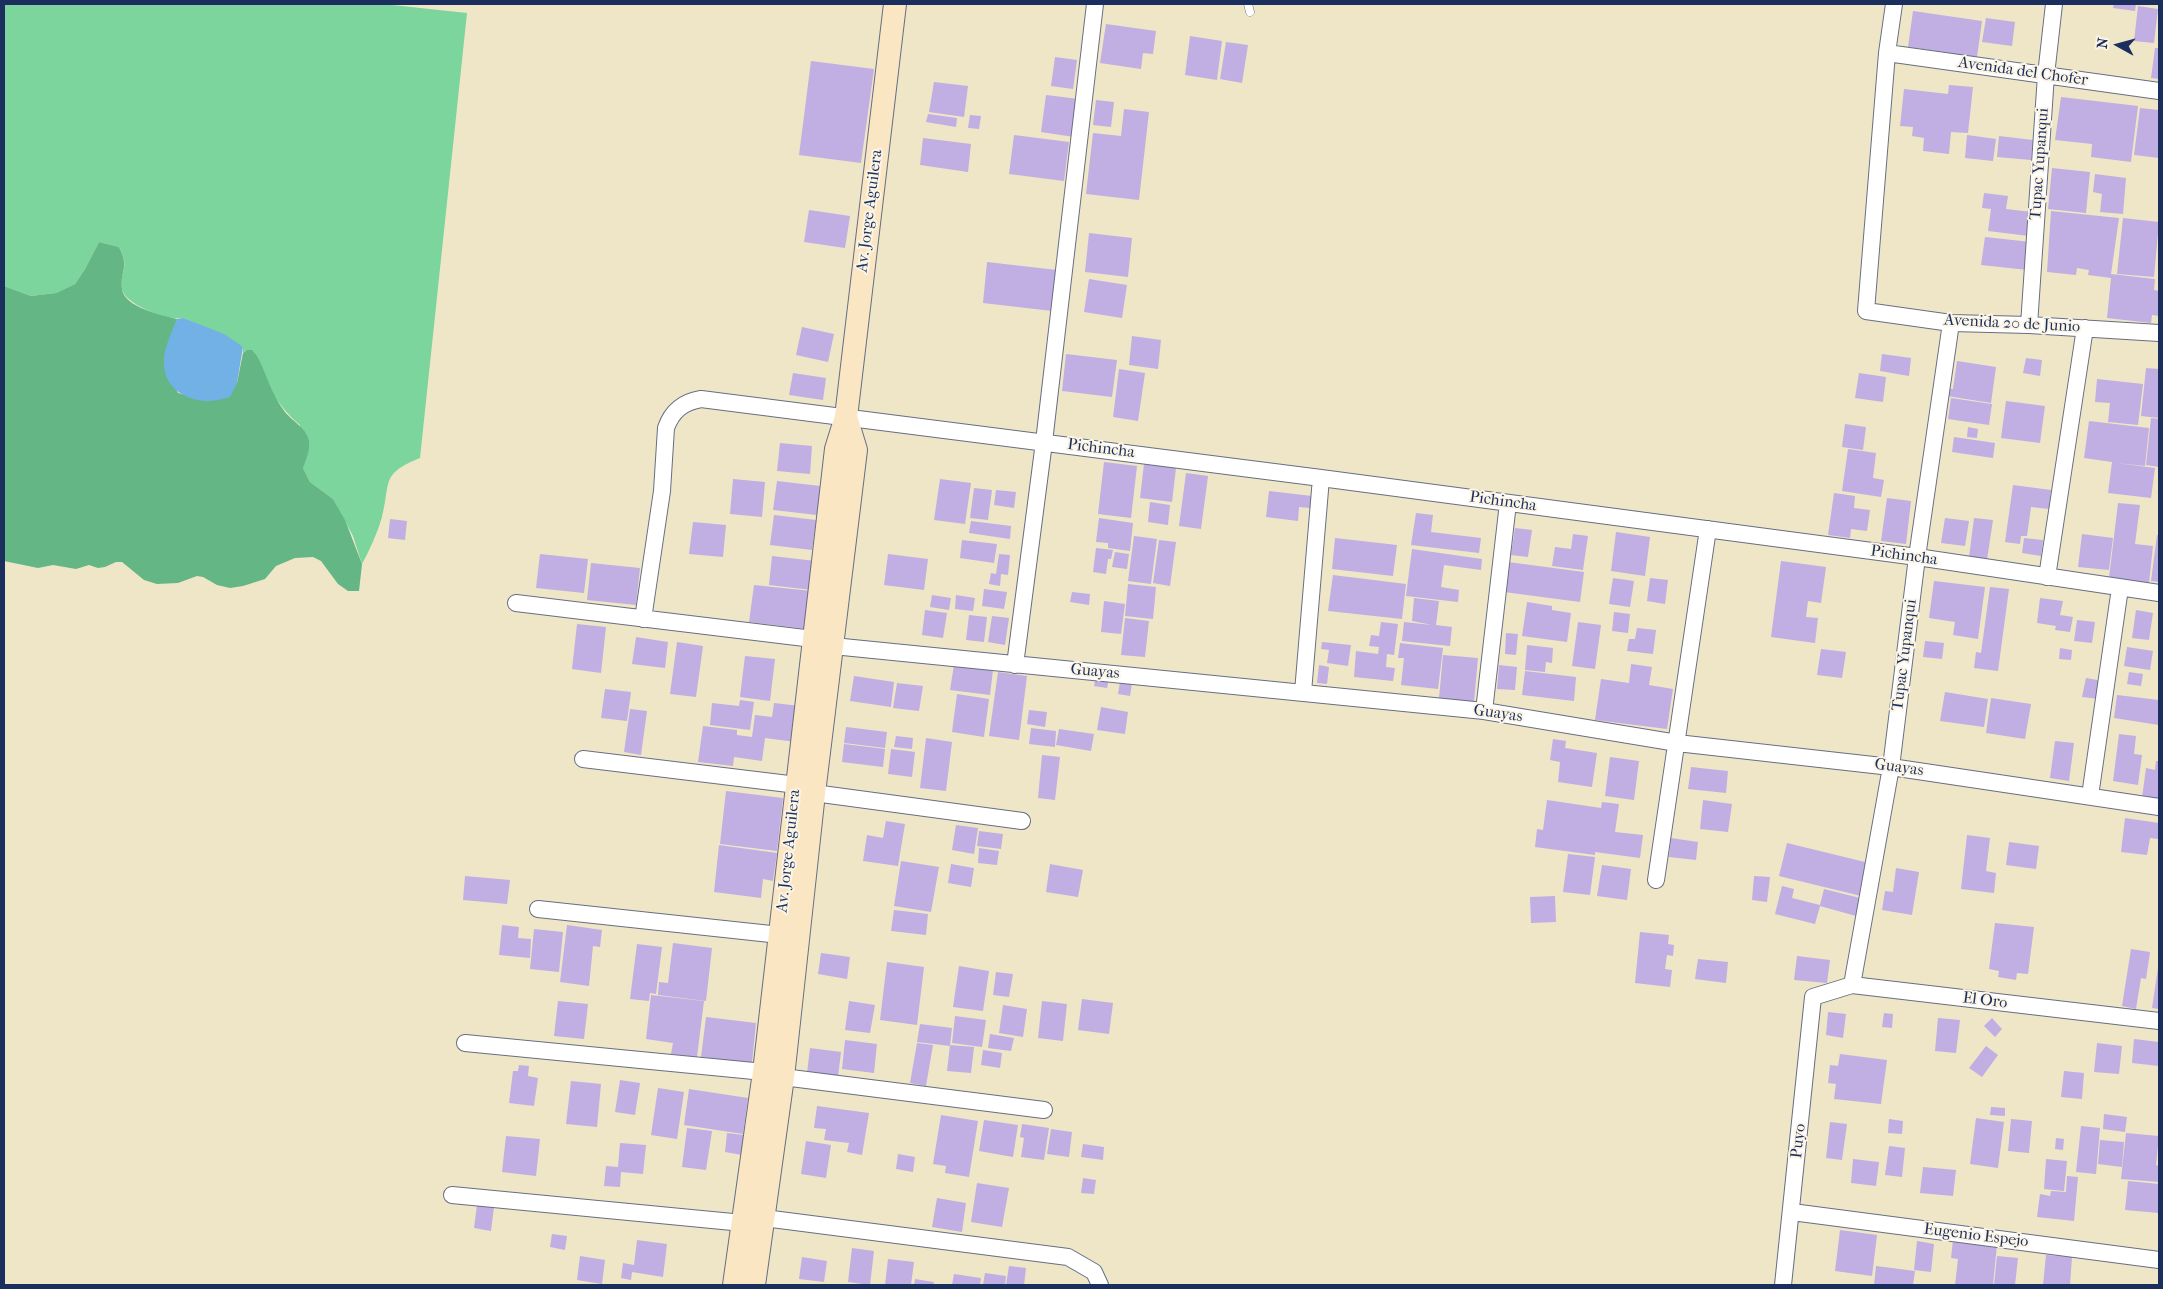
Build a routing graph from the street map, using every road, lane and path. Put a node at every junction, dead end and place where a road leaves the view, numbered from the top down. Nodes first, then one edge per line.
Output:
1 (894, 4) edge
2 (1094, 4) edge
3 (1894, 4) edge
4 (2054, 4) edge
5 (1887, 53) junction
6 (2046, 75) junction
7 (2159, 91) edge
8 (1951, 323) junction
9 (2029, 325) junction
10 (2085, 328) junction
11 (2159, 333) edge
12 (846, 418) junction
13 (1044, 442) junction
14 (1321, 478) junction
15 (1508, 503) junction
16 (1708, 529) junction
17 (1917, 557) junction
18 (2047, 577) junction
19 (2120, 588) junction
20 (2159, 593) edge
21 (516, 603) dead end
22 (643, 619) junction
23 (823, 642) junction
24 (1015, 664) junction
25 (1304, 692) junction
26 (1484, 711) junction
27 (1677, 743) junction
28 (583, 759) dead end
29 (1891, 767) junction
30 (806, 789) junction
31 (2090, 796) junction
32 (2159, 807) edge
33 (1022, 821) dead end
34 (1656, 880) dead end
35 (538, 909) dead end
36 (780, 935) junction
37 (1852, 985) junction
38 (1813, 997) joint
39 (2159, 1021) edge
40 (465, 1043) dead end
41 (774, 1074) junction
42 (1044, 1110) dead end
43 (452, 1195) dead end
44 (1792, 1212) junction
45 (753, 1220) junction
46 (2159, 1260) edge
47 (734, 1285) edge
48 (754, 1285) edge
49 (1100, 1285) edge
50 (1783, 1285) edge

1 - 12 street, Av. Jorge Aguilera
2 - 13 street
3 - 5 street
4 - 6 street, Tupac Yupanqui
5 - 6 street, Avenida del Chofer
5 - 8 street, Avenida 20 de Junio
6 - 7 street, Avenida del Chofer
6 - 9 street, Tupac Yupanqui
8 - 9 street, Avenida 20 de Junio
8 - 17 street, Tupac Yupanqui
9 - 10 street, Avenida 20 de Junio
10 - 11 street, Avenida 20 de Junio
10 - 18 street
12 - 13 street, Pichincha
12 - 22 street, Pichincha
12 - 23 street, Av. Jorge Aguilera
13 - 14 street, Pichincha
13 - 24 street
14 - 15 street, Pichincha
14 - 25 street
15 - 16 street, Pichincha
15 - 26 street
16 - 17 street, Pichincha
16 - 27 street
17 - 18 street, Pichincha
17 - 29 street, Tupac Yupanqui
18 - 19 street, Pichincha
19 - 20 street, Pichincha
19 - 31 street
21 - 22 street, Guayas
22 - 23 street, Guayas
23 - 24 street, Guayas
23 - 30 street, Av. Jorge Aguilera
24 - 25 street, Guayas
25 - 26 street, Guayas
26 - 27 street, Guayas
27 - 29 street, Guayas
27 - 34 street
28 - 30 street
29 - 31 street, Guayas
29 - 37 street, Tupac Yupanqui
30 - 33 street
30 - 36 street, Av. Jorge Aguilera
30 - 41 street, Av. Jorge Aguilera
31 - 32 street, Guayas
35 - 36 street
36 - 41 street, Av. Jorge Aguilera
37 - 38 street, El Oro
37 - 39 street, El Oro
38 - 44 street, Puyo
40 - 41 street
41 - 42 street
41 - 45 street, Av. Jorge Aguilera
43 - 45 street
44 - 46 street, Eugenio Espejo
44 - 50 street, Puyo
45 - 47 street, Av. Jorge Aguilera
45 - 48 street, Av. Jorge Aguilera
45 - 49 street

